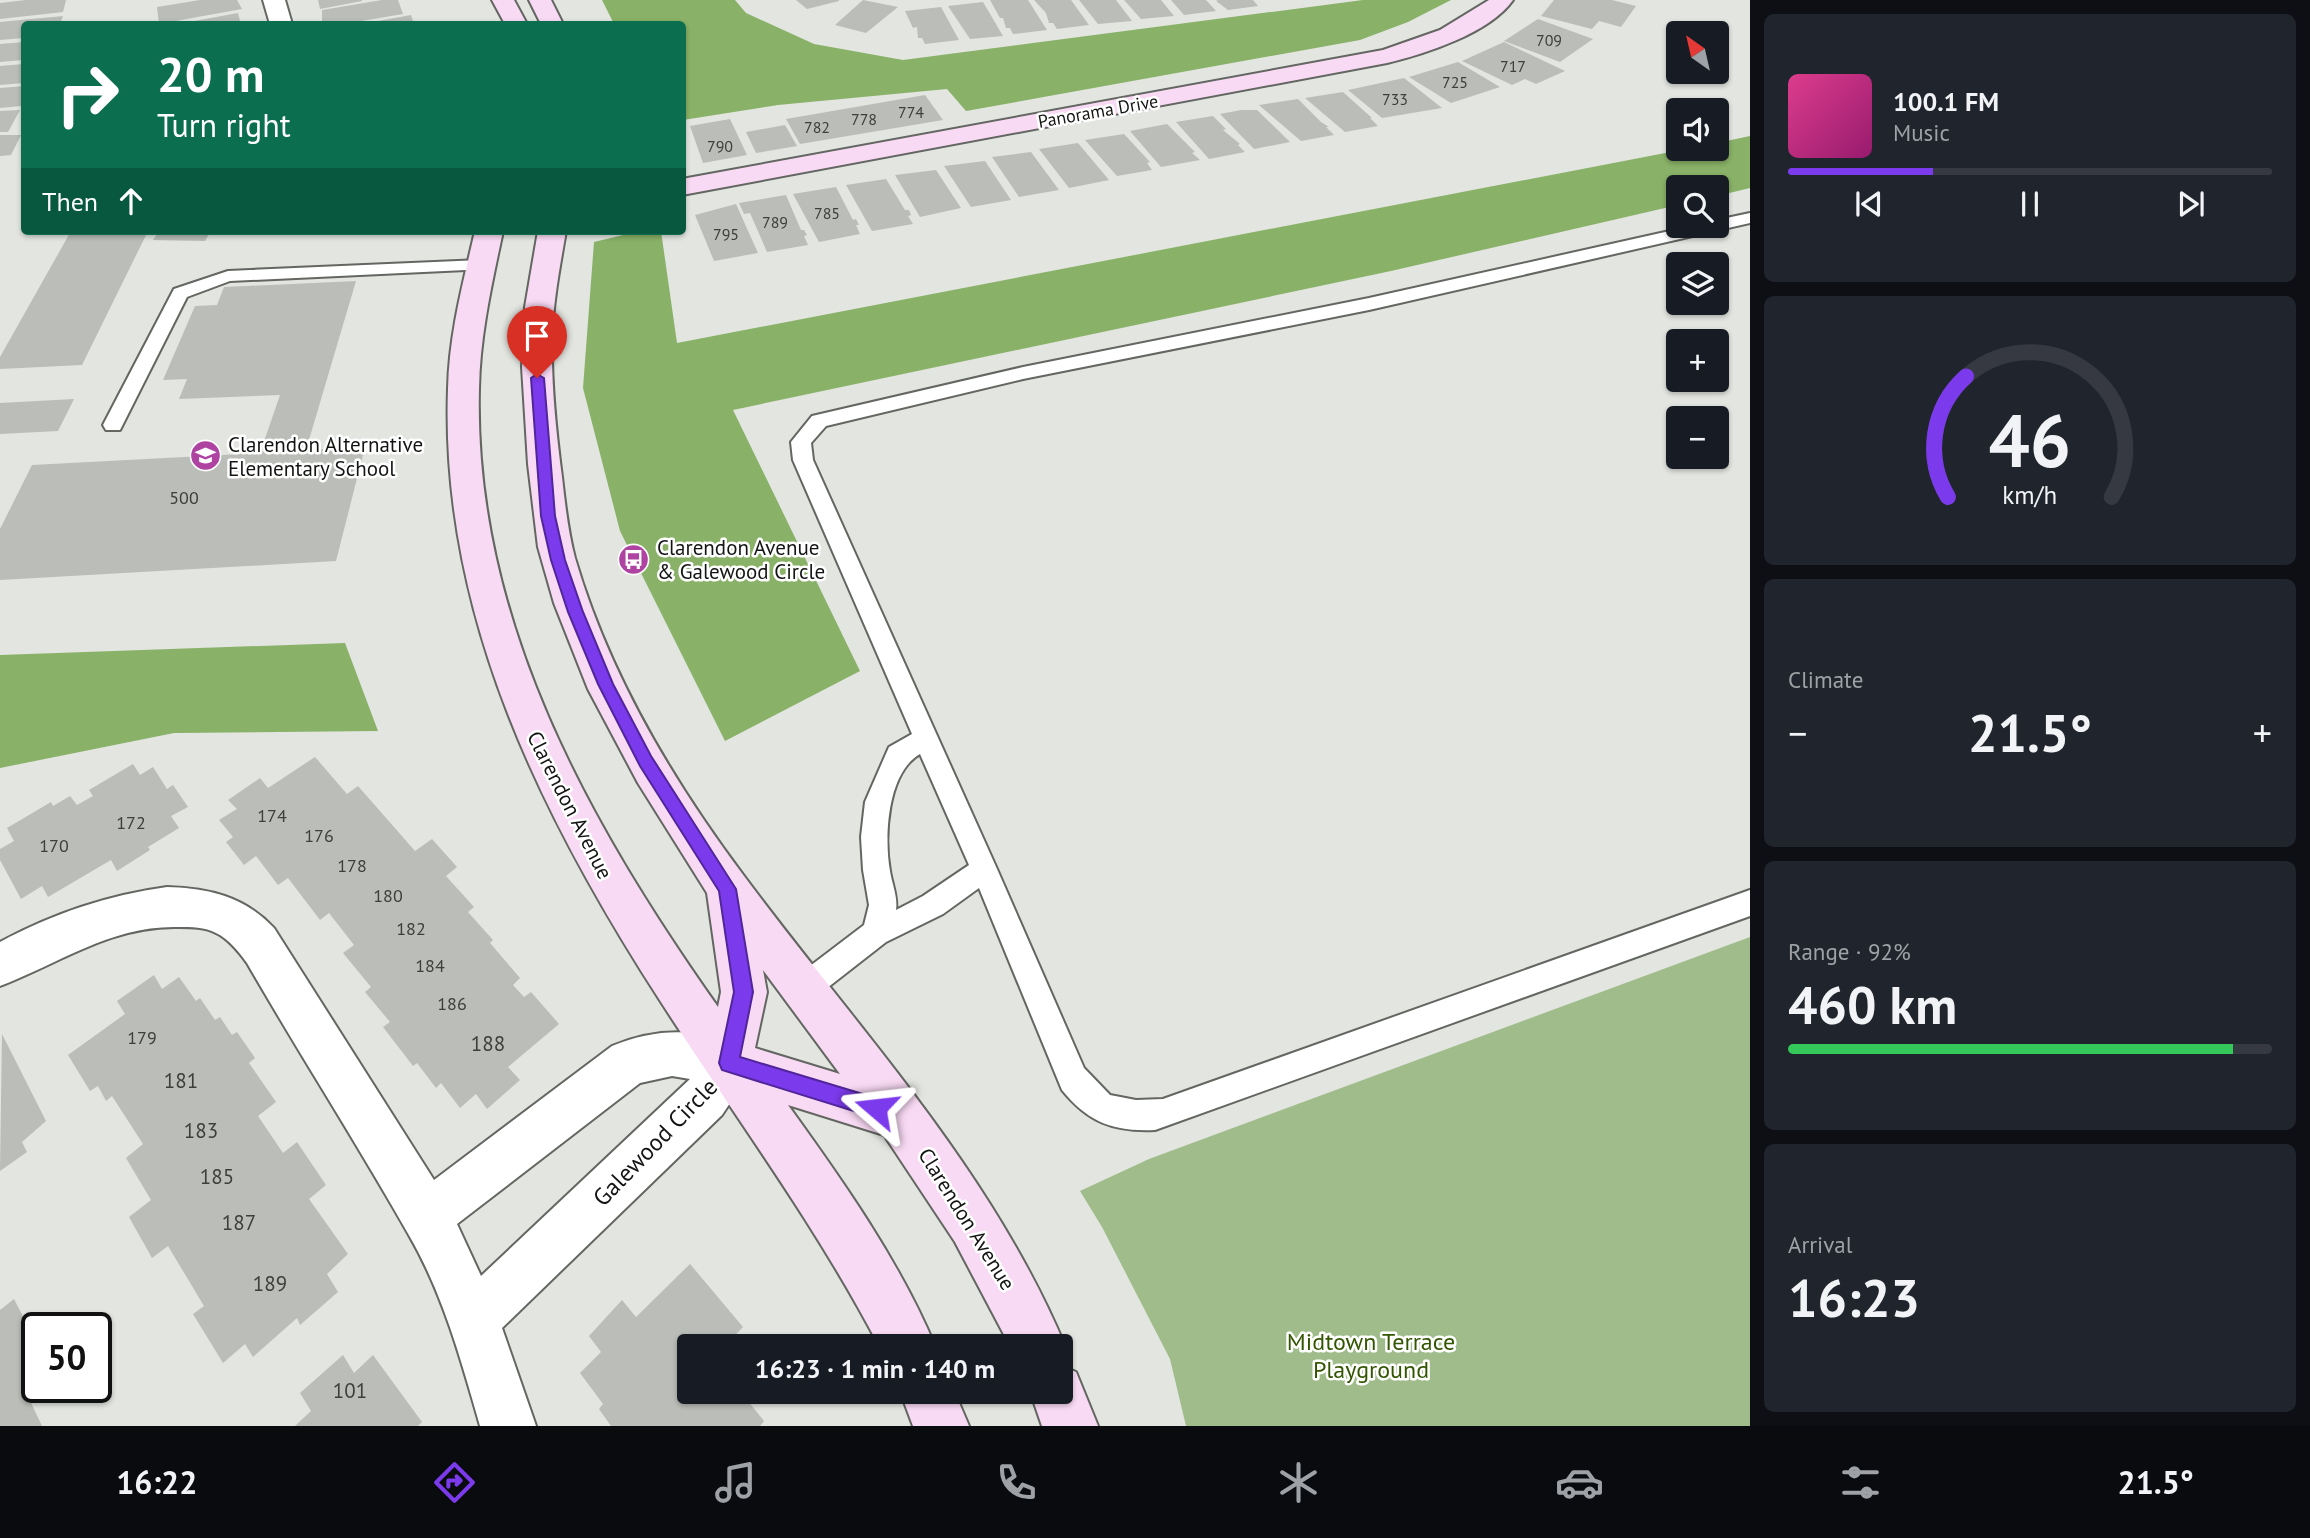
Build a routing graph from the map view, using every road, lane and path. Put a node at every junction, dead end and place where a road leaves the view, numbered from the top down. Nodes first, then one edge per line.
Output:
1 (274, 0) edge
2 (503, 0) edge
3 (540, 0) edge
4 (1502, 0) edge
5 (280, 21) edge
6 (514, 21) edge
7 (550, 21) edge
8 (686, 186) edge
9 (1750, 218) edge
10 (1729, 222) edge
11 (551, 235) edge
12 (1666, 236) edge
13 (485, 248) edge
14 (113, 425) dead end
15 (926, 738) junction
16 (984, 869) junction
17 (728, 889) junction
18 (1750, 903) edge
19 (876, 933) junction
20 (0, 965) edge
21 (803, 989) junction
22 (729, 1063) junction
23 (901, 1116) junction
24 (426, 1217) junction
25 (472, 1320) junction
26 (902, 1334) edge
27 (1032, 1334) edge
28 (932, 1404) edge
29 (1062, 1404) edge
30 (508, 1426) edge
31 (941, 1426) edge
32 (1070, 1426) edge

1 - 5 street
2 - 6 main road
3 - 7 main road
4 - 8 main road, Panorama Drive
9 - 10 lane
11 - 17 main road, Clarendon Avenue
12 - 15 lane
13 - 14 lane
13 - 22 main road, Clarendon Avenue
15 - 16 lane
15 - 19 lane
16 - 18 lane
16 - 19 lane
17 - 21 main road, Clarendon Avenue
17 - 22 main road
19 - 21 lane
20 - 24 street
21 - 23 main road, Clarendon Avenue
22 - 23 main road
22 - 24 street, Galewood Circle
22 - 25 street, Galewood Circle
22 - 26 main road, Clarendon Avenue
23 - 27 main road, Clarendon Avenue
24 - 25 street
25 - 30 street
28 - 31 main road
29 - 32 main road

